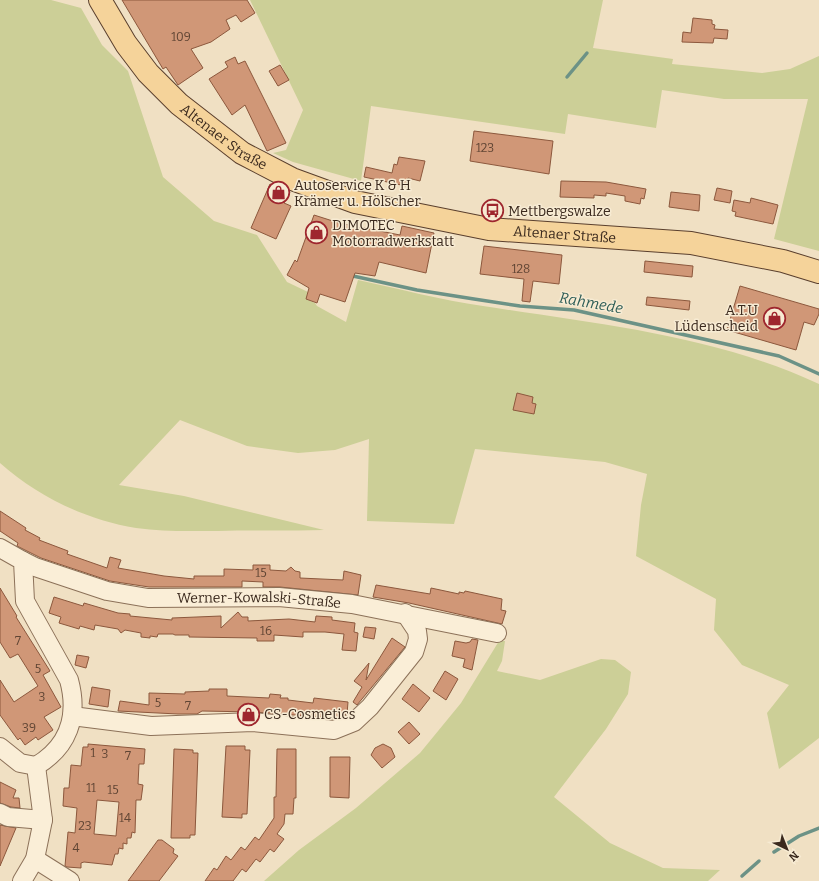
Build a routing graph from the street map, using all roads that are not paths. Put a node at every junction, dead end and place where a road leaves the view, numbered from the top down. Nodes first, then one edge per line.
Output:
1 (100, 0) edge
2 (819, 272) edge
3 (0, 548) edge
4 (23, 561) junction
5 (405, 613) junction
6 (498, 633) dead end
7 (72, 716) junction
8 (0, 747) edge
9 (36, 766) junction
10 (0, 813) edge
11 (43, 820) junction
12 (35, 859) junction
13 (22, 881) edge
14 (70, 881) edge

1 - 2 main road, Altenaer Straße
3 - 4 street, Werner-Kowalski-Straße
4 - 5 street, Werner-Kowalski-Straße
4 - 7 street
5 - 6 street, Werner-Kowalski-Straße
5 - 7 street
7 - 9 street
8 - 9 street
9 - 11 street
10 - 11 street
11 - 12 street
12 - 13 street
12 - 14 street

